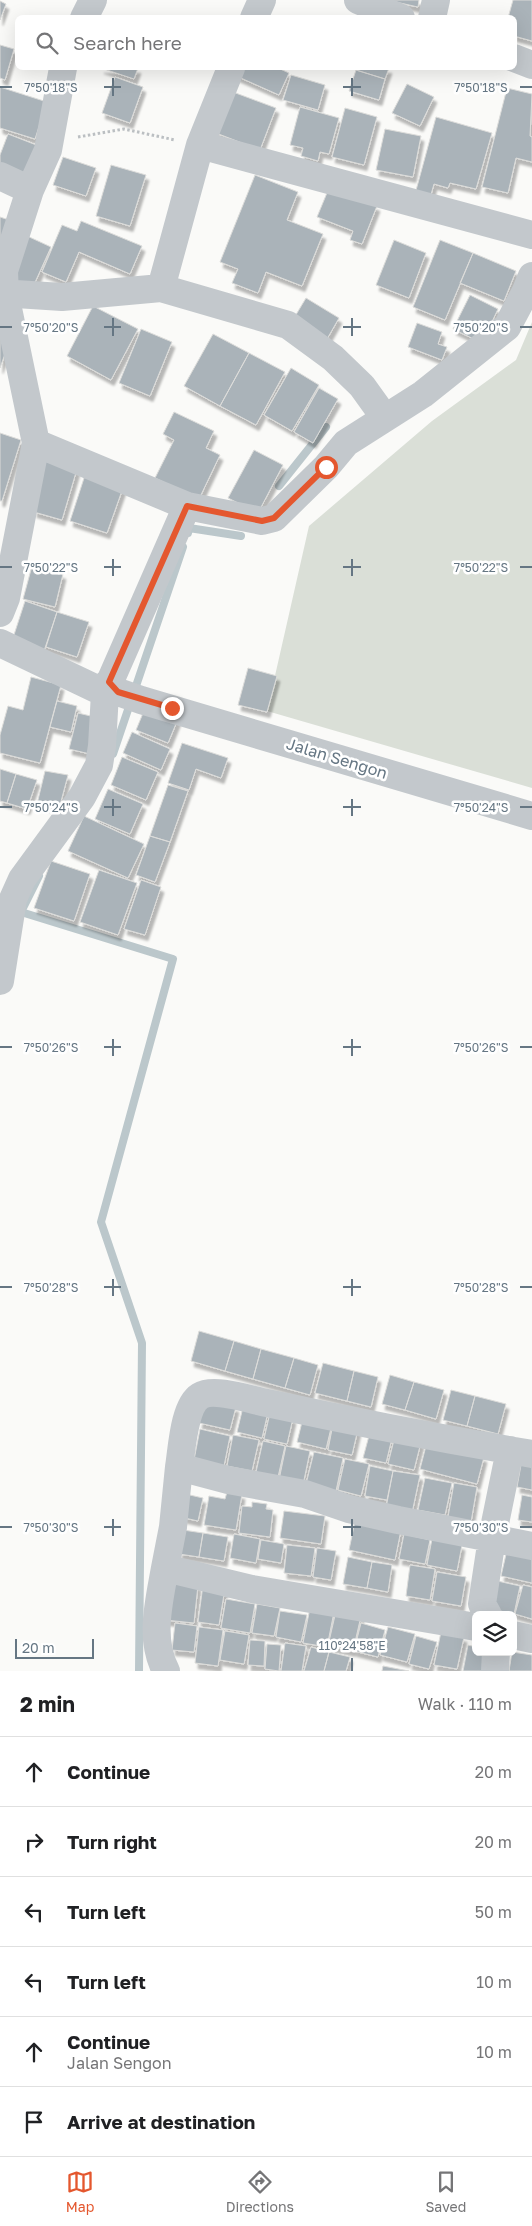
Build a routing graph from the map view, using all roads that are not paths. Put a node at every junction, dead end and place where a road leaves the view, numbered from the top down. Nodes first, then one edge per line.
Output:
1 (93, 0) edge
2 (262, 0) edge
3 (358, 0) edge
4 (436, 0) edge
5 (86, 15) edge
6 (255, 15) edge
7 (393, 15) edge
8 (433, 15) edge
9 (517, 59) edge
10 (532, 65) edge
11 (63, 70) edge
12 (230, 70) edge
13 (200, 145) junction
14 (0, 176) edge
15 (30, 190) junction
16 (532, 235) edge
17 (532, 276) edge
18 (161, 288) junction
19 (2, 294) edge
20 (385, 418) junction
21 (36, 443) junction
22 (187, 506) junction
23 (0, 613) edge
24 (0, 643) edge
25 (119, 692) junction
26 (532, 816) edge
27 (11, 876) edge
28 (0, 982) edge
29 (521, 1452) edge
30 (179, 1467) junction
31 (492, 1538) junction
32 (532, 1546) edge
33 (165, 1568) junction
34 (486, 1611) edge
35 (472, 1626) edge
36 (517, 1635) edge
37 (532, 1639) edge
38 (496, 1656) edge
39 (166, 1671) edge
40 (495, 1671) edge

1 - 5 street
2 - 6 street
3 - 7 street
4 - 8 street
9 - 10 street
11 - 15 street
12 - 13 street
13 - 16 street
13 - 18 street
14 - 15 street
15 - 19 street
17 - 20 street
18 - 19 street
18 - 20 street
19 - 21 street
20 - 22 street
21 - 22 street
21 - 23 street
22 - 25 street
24 - 25 street, Jalan Sengon
25 - 26 street, Jalan Sengon
25 - 27 street
27 - 28 street
29 - 30 street
29 - 31 street
30 - 31 street
30 - 33 street
31 - 32 street
31 - 34 street
33 - 35 street
33 - 39 street
36 - 37 street
38 - 40 street

